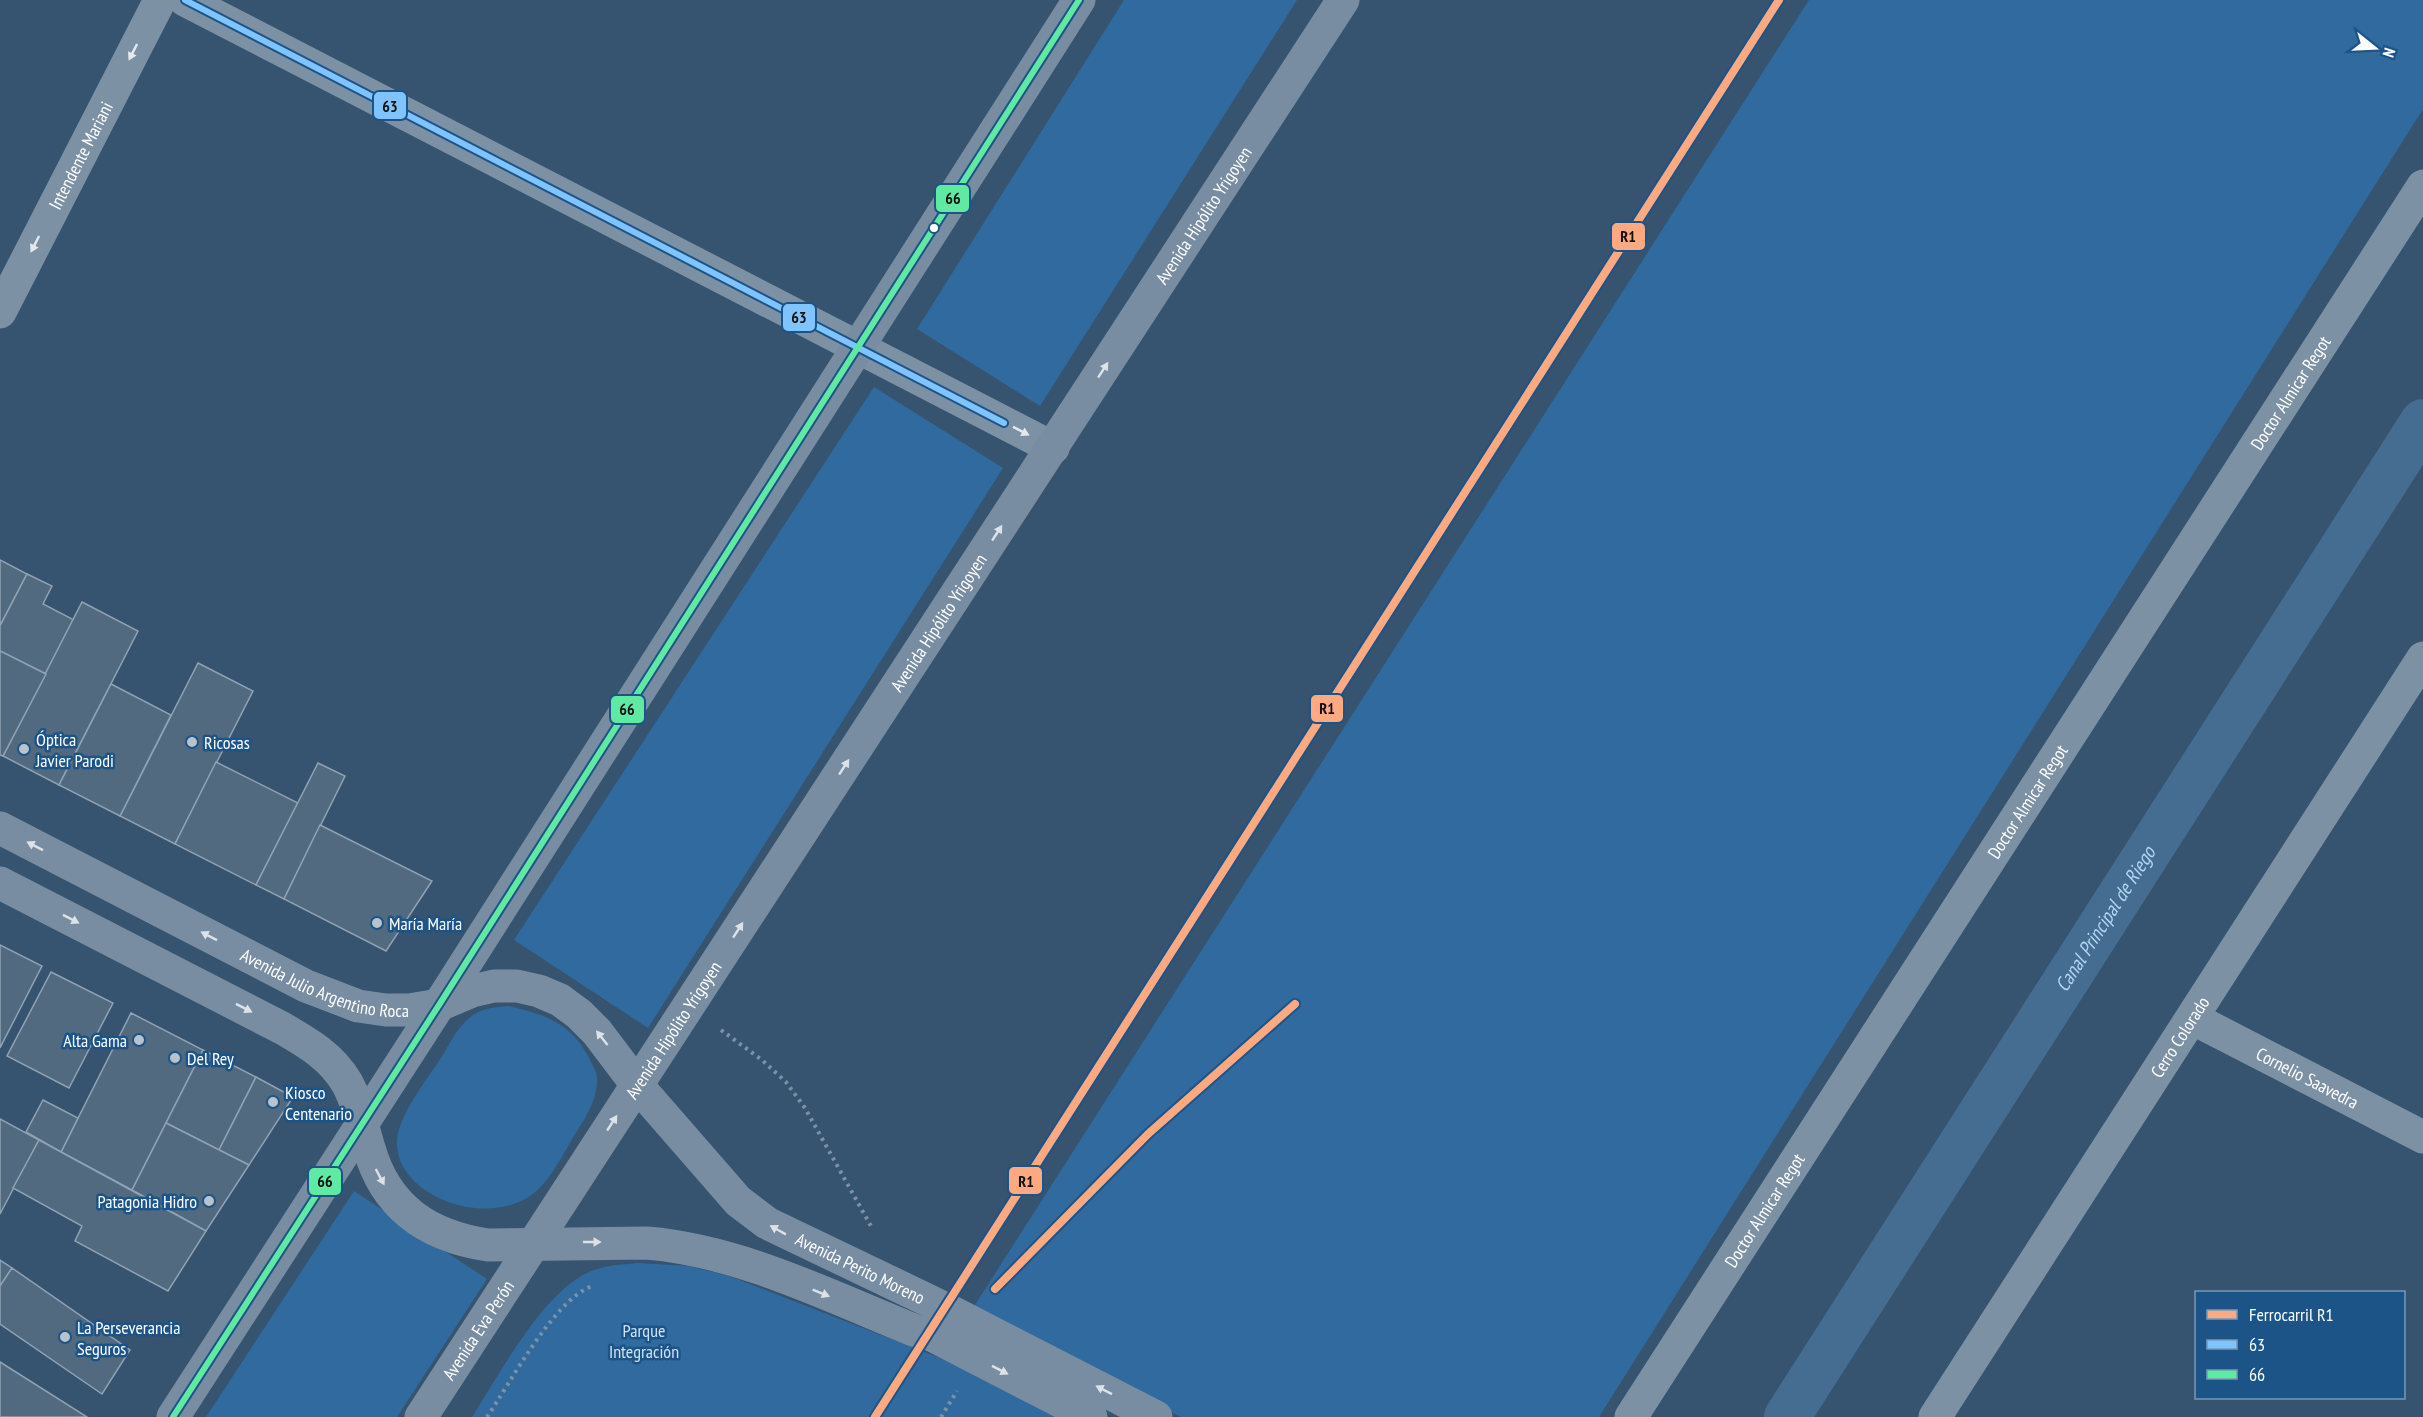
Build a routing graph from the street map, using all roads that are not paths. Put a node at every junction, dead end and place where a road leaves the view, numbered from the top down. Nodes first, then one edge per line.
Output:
1 (160, 0) edge
2 (185, 0) edge
3 (1079, 0) edge
4 (1343, 0) edge
5 (2423, 186) edge
6 (0, 312) edge
7 (858, 348) junction
8 (1053, 448) junction
9 (2423, 658) edge
10 (0, 828) edge
11 (0, 883) edge
12 (439, 1005) junction
13 (2192, 1018) junction
14 (637, 1085) junction
15 (363, 1121) junction
16 (2423, 1137) edge
17 (534, 1244) junction
18 (173, 1417) edge
19 (422, 1417) edge
20 (1091, 1417) edge
21 (1156, 1417) edge
22 (1631, 1417) edge
23 (1935, 1417) edge

1 -> 6 street, Intendente Mariani
2 - 7 street
3 - 7 main road
8 -> 4 main road, Avenida Hipólito Yrigoyen
5 - 22 street, Doctor Almicar Regot
7 -> 8 street
7 - 12 main road
14 -> 8 main road, Avenida Hipólito Yrigoyen
9 - 13 street, Cerro Colorado
12 -> 10 main road, Avenida Julio Argentino Roca
11 -> 15 main road
14 -> 12 main road, Avenida Julio Argentino Roca
12 - 15 main road
13 - 16 street, Cornelio Saavedra
13 - 23 street, Cerro Colorado
17 -> 14 main road, Avenida Hipólito Yrigoyen
21 -> 14 main road, Avenida Perito Moreno
15 -> 17 main road
15 - 18 main road
17 - 19 main road, Avenida Eva Perón
17 -> 20 main road, Avenida Perito Moreno

